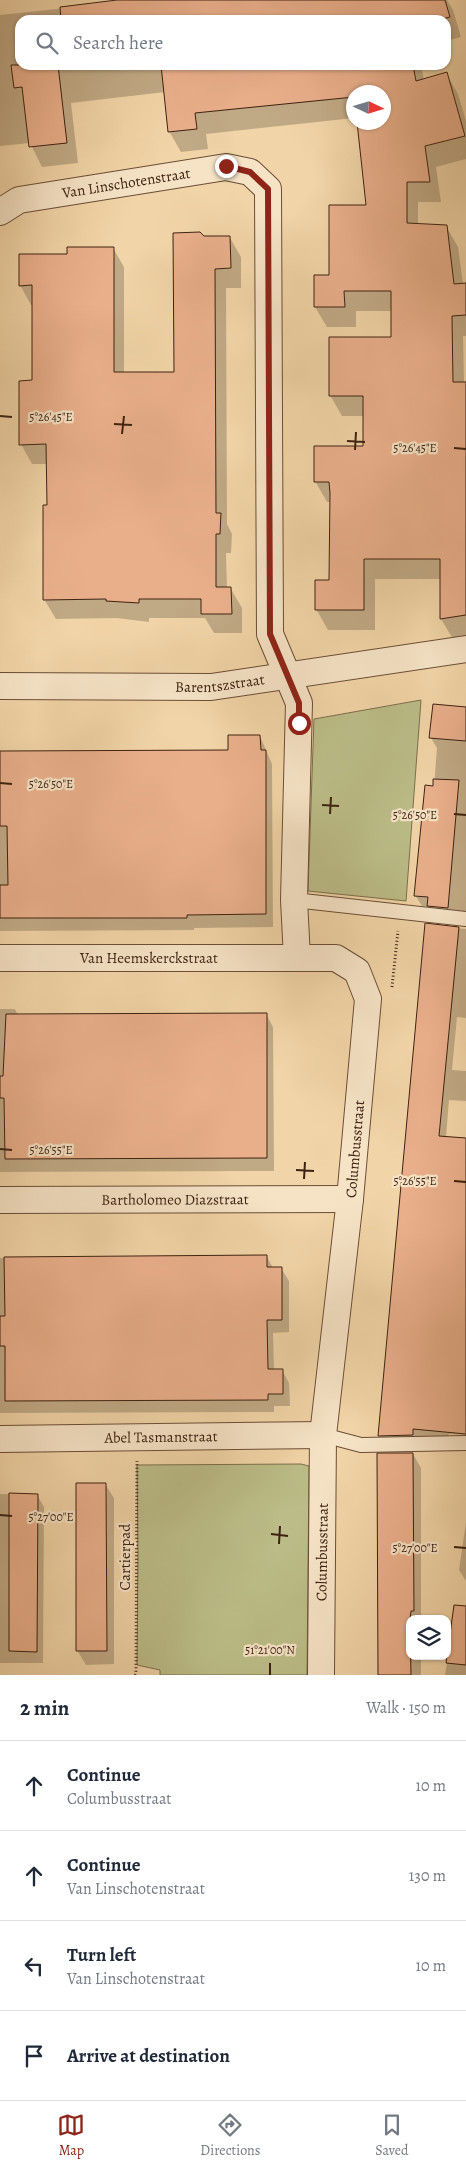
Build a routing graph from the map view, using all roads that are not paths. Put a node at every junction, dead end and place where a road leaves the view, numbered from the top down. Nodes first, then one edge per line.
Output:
1 (0, 212) edge
2 (466, 649) edge
3 (287, 677) junction
4 (0, 686) edge
5 (294, 900) junction
6 (466, 919) edge
7 (0, 958) edge
8 (297, 958) junction
9 (350, 1199) junction
10 (0, 1200) edge
11 (323, 1435) junction
12 (0, 1439) edge
13 (466, 1443) edge
14 (321, 1675) edge

1 - 3 street, Van Linschotenstraat
2 - 3 street, Barentszstraat
3 - 4 street, Barentszstraat
3 - 5 street
5 - 6 lane
5 - 8 street
7 - 8 street, Van Heemskerckstraat
8 - 9 street, Columbusstraat
9 - 10 street, Bartholomeo Diazstraat
9 - 11 street, Columbusstraat
11 - 12 street, Abel Tasmanstraat
11 - 13 lane
11 - 14 street, Columbusstraat

